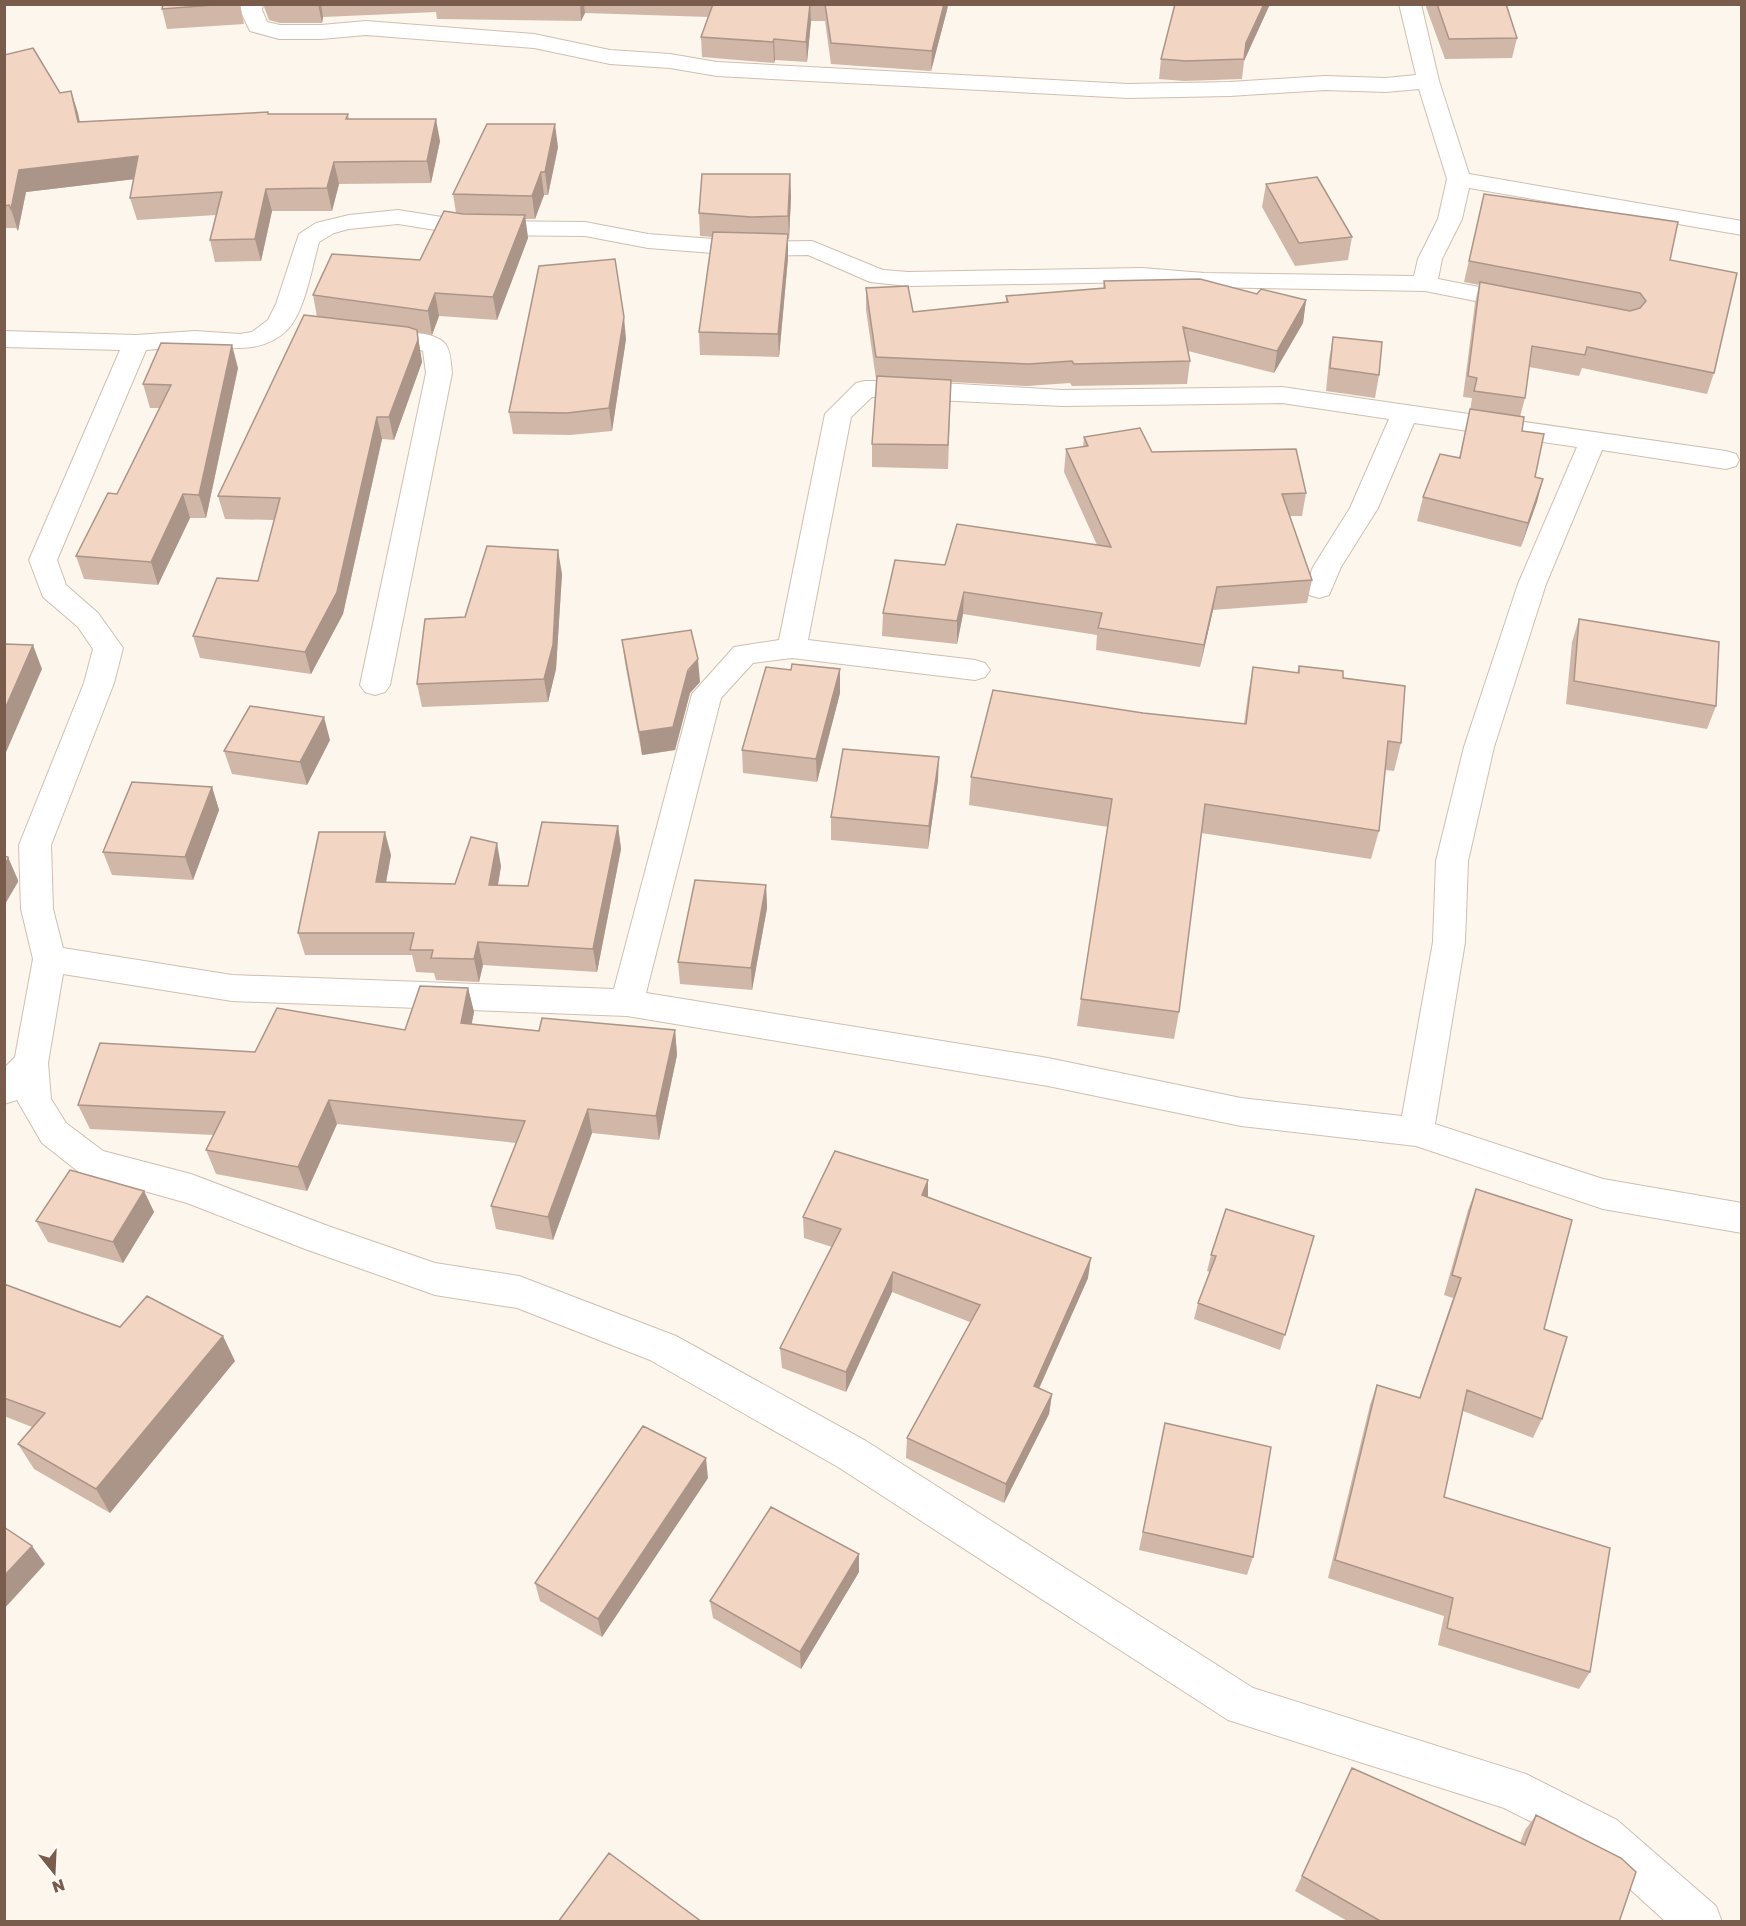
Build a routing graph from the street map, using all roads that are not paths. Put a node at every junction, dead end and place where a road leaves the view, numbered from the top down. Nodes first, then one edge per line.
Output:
1 (252, 4) edge
2 (1410, 4) edge
3 (1428, 81) junction
4 (1459, 179) junction
5 (1742, 228) edge
6 (1425, 284) junction
7 (1542, 305) edge
8 (348, 332) edge
9 (4, 339) edge
10 (136, 343) junction
11 (1405, 413) junction
12 (1593, 441) junction
13 (1726, 460) dead end
14 (1319, 588) dead end
15 (792, 648) junction
16 (975, 670) dead end
17 (375, 685) dead end
18 (49, 959) junction
19 (627, 1002) junction
20 (31, 1063) junction
21 (4, 1090) edge
22 (1416, 1132) junction
23 (1742, 1218) edge
24 (1700, 1922) edge

1 - 3 street
2 - 3 street
3 - 4 street
4 - 5 street
4 - 6 street
6 - 7 street
6 - 10 street
8 - 17 street
9 - 10 street
10 - 18 street
11 - 12 street
11 - 14 street
11 - 15 street
12 - 13 street
12 - 22 street
15 - 16 street
15 - 19 street
18 - 19 street
18 - 20 street
19 - 22 street
20 - 21 street
20 - 24 street
22 - 23 street

